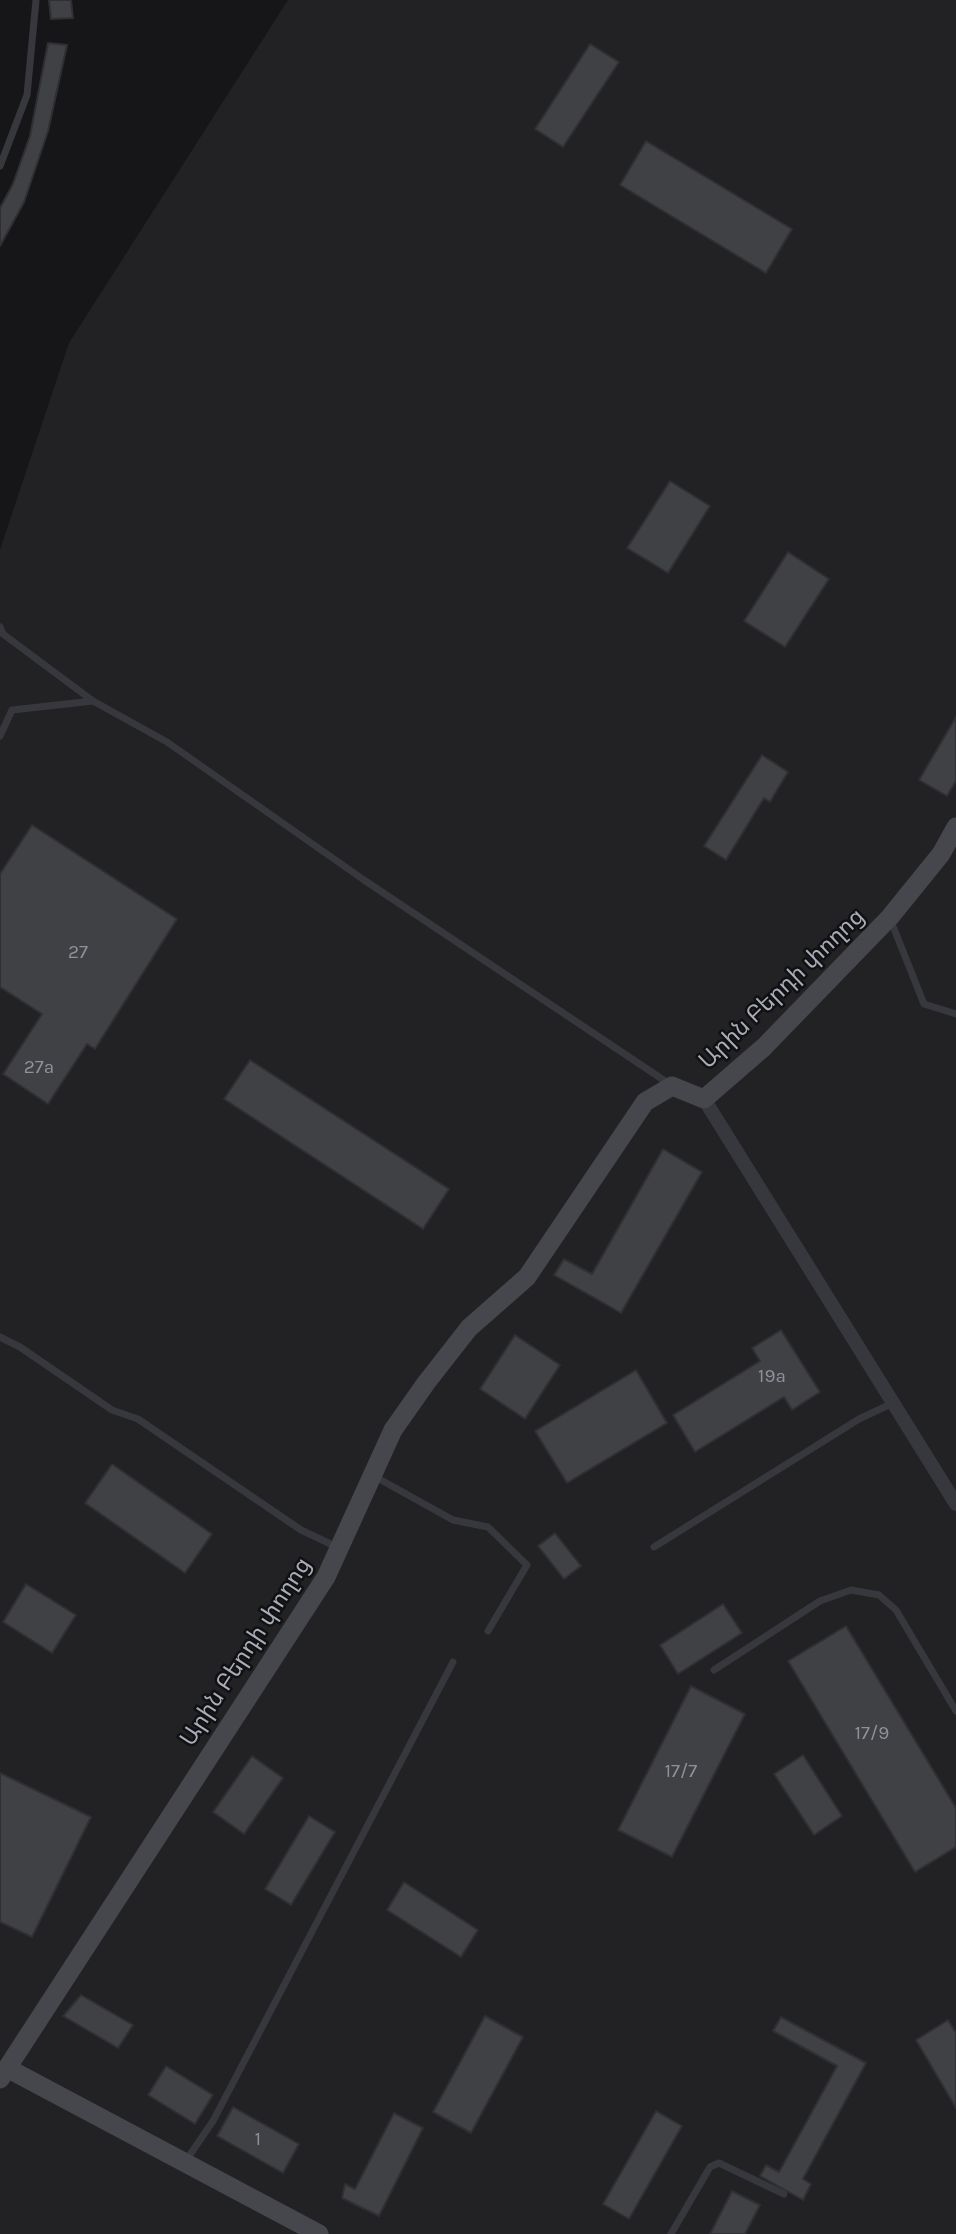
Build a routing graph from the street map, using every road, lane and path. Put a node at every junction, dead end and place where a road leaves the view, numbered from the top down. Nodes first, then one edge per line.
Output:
1 (36, 0) edge
2 (0, 166) edge
3 (0, 627) edge
4 (93, 701) junction
5 (0, 736) edge
6 (956, 827) edge
7 (890, 917) junction
8 (956, 1014) edge
9 (672, 1086) junction
10 (704, 1099) junction
11 (0, 1337) edge
12 (893, 1403) junction
13 (372, 1475) junction
14 (956, 1504) edge
15 (654, 1546) dead end
16 (338, 1548) junction
17 (488, 1631) dead end
18 (453, 1662) dead end
19 (714, 1670) dead end
20 (956, 1711) edge
21 (2, 2070) edge
22 (184, 2162) junction
23 (784, 2194) dead end
24 (319, 2234) edge
25 (671, 2234) edge

1 - 2 lane
3 - 4 lane
4 - 5 lane
4 - 9 lane
6 - 7 street, Արին Բերդի փողոց
7 - 8 lane
7 - 10 street, Արին Բերդի փողոց
9 - 10 street, Արին Բերդի փողոց
9 - 13 street, Արին Բերդի փողոց
10 - 12 street
11 - 16 lane
12 - 14 street
12 - 15 lane
13 - 16 street, Արին Բերդի փողոց
13 - 17 lane
16 - 21 street, Արին Բերդի փողոց
18 - 22 lane
19 - 20 lane
21 - 22 street
22 - 24 street
23 - 25 lane

